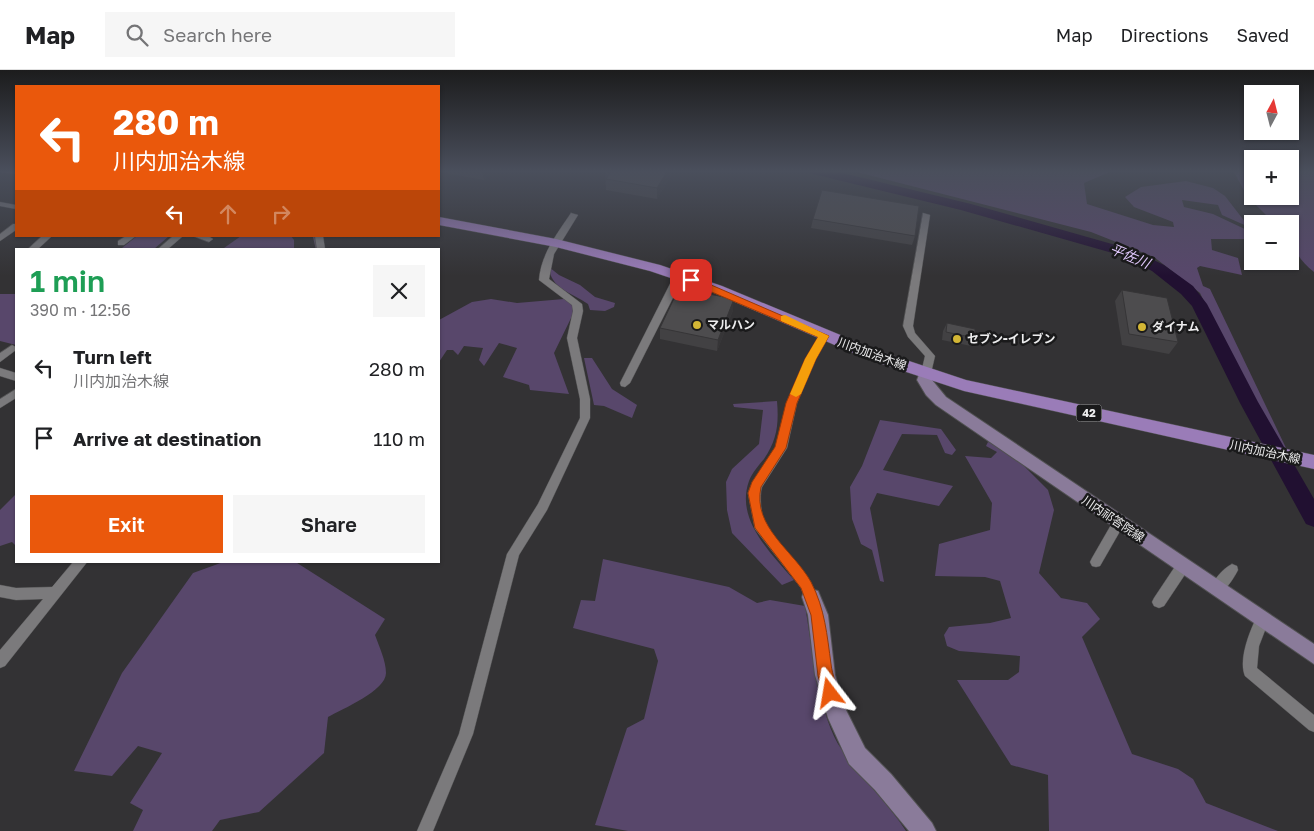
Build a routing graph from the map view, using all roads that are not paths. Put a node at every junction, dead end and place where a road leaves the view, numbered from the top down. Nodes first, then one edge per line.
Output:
1 (574, 215) dead end
2 (926, 215) dead end
3 (440, 221) edge
4 (15, 227) edge
5 (47, 237) edge
6 (130, 237) edge
7 (178, 237) edge
8 (200, 237) edge
9 (0, 238) edge
10 (208, 240) dead end
11 (121, 243) dead end
12 (556, 243) junction
13 (33, 248) edge
14 (163, 248) edge
15 (679, 276) junction
16 (824, 336) junction
17 (12, 348) dead end
18 (0, 359) edge
19 (0, 372) edge
20 (926, 374) junction
21 (15, 378) edge
22 (625, 383) dead end
23 (15, 394) edge
24 (0, 404) edge
25 (1306, 461) edge
26 (1119, 522) junction
27 (1096, 562) dead end
28 (80, 563) edge
29 (1183, 566) junction
30 (1232, 570) dead end
31 (1216, 589) junction
32 (0, 591) edge
33 (52, 593) junction
34 (812, 597) joint
35 (1159, 602) dead end
36 (1262, 620) junction
37 (1314, 655) edge
38 (0, 661) edge
39 (1314, 725) edge
40 (426, 831) edge
41 (924, 831) edge

1 - 12 street
2 - 20 street
3 - 12 main road, 川内加治木線 / 42
4 - 9 street
5 - 13 street
6 - 11 street
7 - 14 street
8 - 10 street
12 - 15 main road, 川内加治木線 / 42
12 - 40 street
15 - 16 main road, 川内加治木線 / 42
15 - 22 street
16 - 20 main road, 川内加治木線 / 42
16 - 34 street
17 - 18 street
19 - 21 street
20 - 25 main road, 川内加治木線 / 42
20 - 26 main road, 川内祁答院線
23 - 24 street
26 - 27 street
26 - 29 main road, 川内祁答院線
28 - 33 street
29 - 31 main road, 川内祁答院線
29 - 35 street
30 - 31 street
31 - 36 main road, 川内祁答院線
32 - 33 street
33 - 38 street
34 - 41 main road
36 - 37 main road, 川内祁答院線
36 - 39 street

